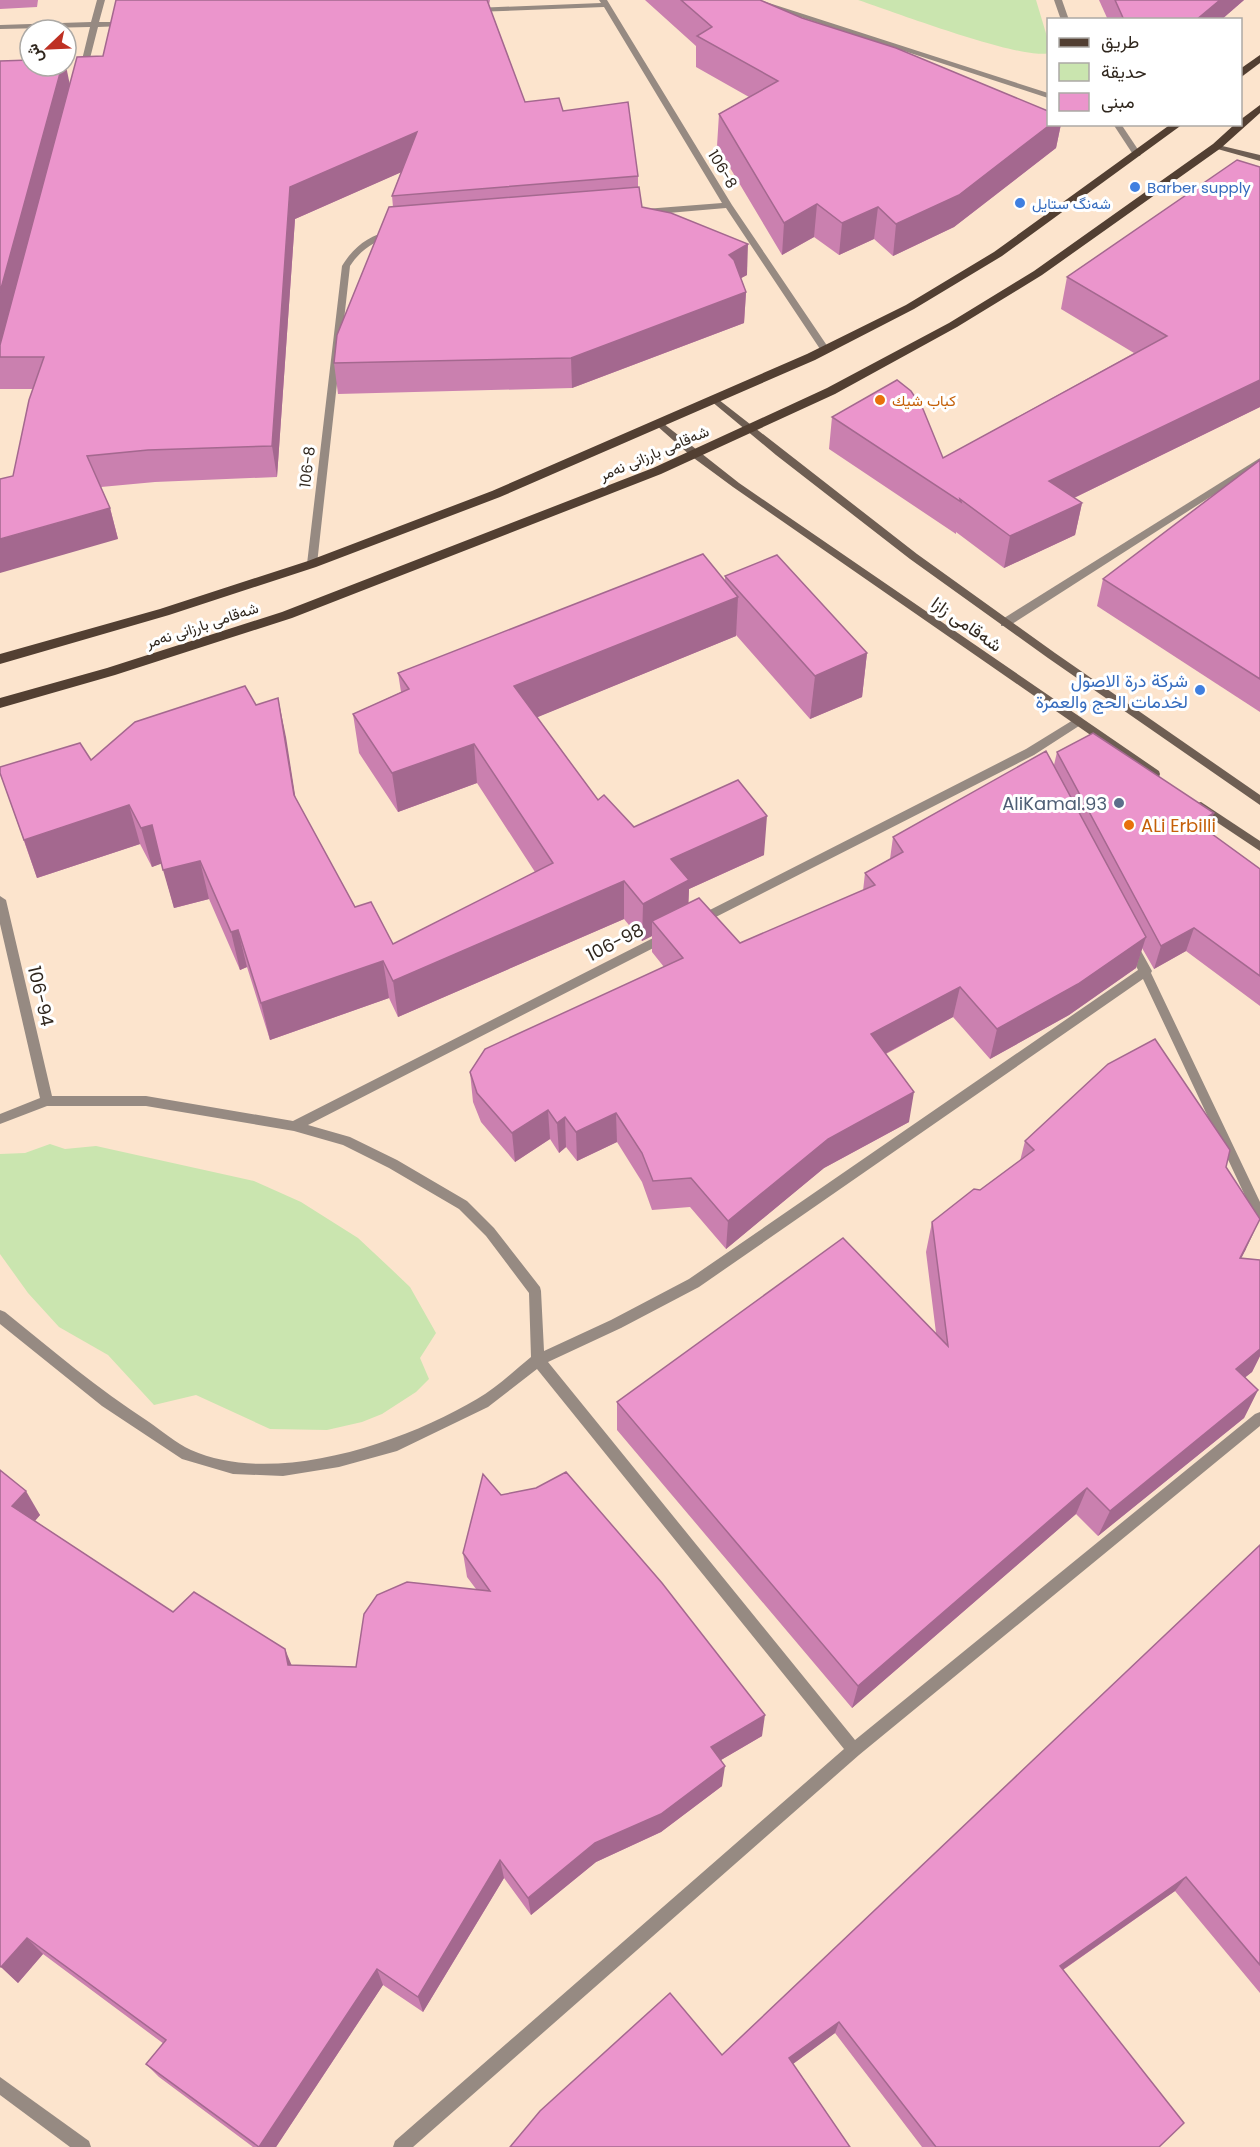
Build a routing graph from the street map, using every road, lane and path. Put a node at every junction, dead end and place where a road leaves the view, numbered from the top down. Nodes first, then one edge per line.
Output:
1 (101, 0) edge
2 (752, 0) edge
3 (1058, 0) edge
4 (604, 2) edge
5 (463, 10) edge
6 (1064, 18) edge
7 (131, 24) edge
8 (95, 26) junction
9 (0, 27) edge
10 (1260, 58) edge
11 (1242, 73) edge
12 (80, 83) edge
13 (1047, 96) edge
14 (1260, 108) edge
15 (1242, 124) edge
16 (1118, 126) edge
17 (1175, 126) edge
18 (1240, 126) edge
19 (1217, 146) junction
20 (1137, 154) junction
21 (1260, 158) edge
22 (728, 205) junction
23 (635, 213) edge
24 (402, 232) edge
25 (825, 350) junction
26 (714, 399) junction
27 (659, 423) junction
28 (748, 428) junction
29 (694, 454) junction
30 (1260, 461) edge
31 (312, 564) junction
32 (1005, 622) junction
33 (0, 659) edge
34 (0, 703) edge
35 (1078, 721) junction
36 (1164, 780) edge
37 (1193, 800) edge
38 (1260, 801) edge
39 (1260, 847) edge
40 (0, 900) edge
41 (1124, 929) edge
42 (1146, 971) junction
43 (47, 1101) junction
44 (0, 1119) edge
45 (294, 1126) junction
46 (1260, 1215) edge
47 (0, 1316) edge
48 (538, 1360) junction
49 (1260, 1418) edge
50 (854, 1750) junction
51 (0, 2085) edge
52 (84, 2147) edge
53 (401, 2147) edge

1 - 8 street
2 - 13 street
3 - 6 street
4 - 5 street
4 - 22 street, 106-8
7 - 8 street
8 - 9 street
8 - 12 street
10 - 11 main road
14 - 15 main road, شەقامی بارزانی نەمر
16 - 20 street
17 - 20 main road, شەقامی بارزانی نەمر
18 - 19 main road, شەقامی بارزانی نەمر
19 - 21 street
19 - 28 main road, شەقامی بارزانی نەمر
20 - 25 main road, شەقامی بارزانی نەمر
22 - 23 street
22 - 25 street, 106-8
24 - 31 street, 106-8
25 - 26 main road, شەقامی بارزانی نەمر
26 - 27 main road, شەقامی بارزانی نەمر
26 - 28 street, شەقامی زازا
27 - 29 street, شەقامی زازا
27 - 31 main road, شەقامی بارزانی نەمر
28 - 29 main road, شەقامی بارزانی نەمر
28 - 32 street, شەقامی زازا
29 - 34 main road, شەقامی بارزانی نەمر
29 - 35 street, شەقامی زازا
30 - 32 street
31 - 33 main road, شەقامی بارزانی نەمر
32 - 38 street, شەقامی زازا
35 - 36 street, شەقامی زازا
35 - 45 street, 106-98
37 - 39 street
40 - 43 street, 106-94
41 - 42 street
42 - 46 street
42 - 48 street
43 - 44 street
43 - 45 street
45 - 48 street
47 - 48 street
48 - 50 street
49 - 50 street
50 - 53 street
51 - 52 street

